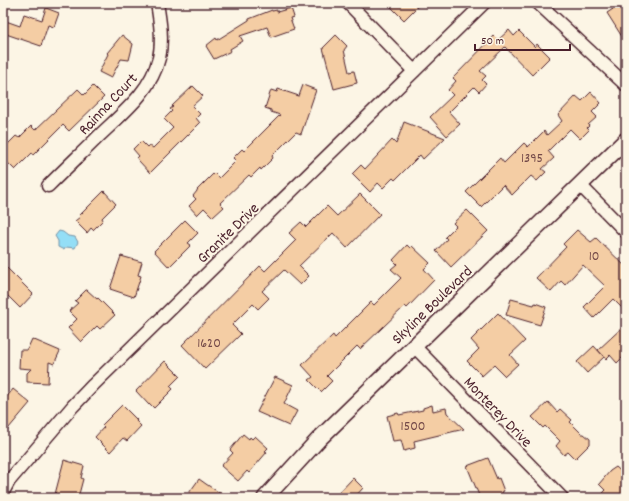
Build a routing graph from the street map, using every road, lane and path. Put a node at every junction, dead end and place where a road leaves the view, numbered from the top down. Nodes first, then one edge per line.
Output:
1 (157, 3) edge
2 (348, 3) edge
3 (484, 3) edge
4 (538, 3) edge
5 (414, 71) junction
6 (626, 85) edge
7 (626, 140) edge
8 (580, 185) junction
9 (48, 186) dead end
10 (626, 232) edge
11 (414, 346) junction
12 (3, 492) edge
13 (265, 498) edge
14 (562, 498) edge

1 - 9 street, Rainna Court
2 - 5 street
3 - 5 street, Granite Drive
4 - 6 street
5 - 12 street, Granite Drive
7 - 8 street, Skyline Boulevard
8 - 10 street
8 - 11 street, Skyline Boulevard
11 - 13 street, Skyline Boulevard
11 - 14 street, Monterey Drive

